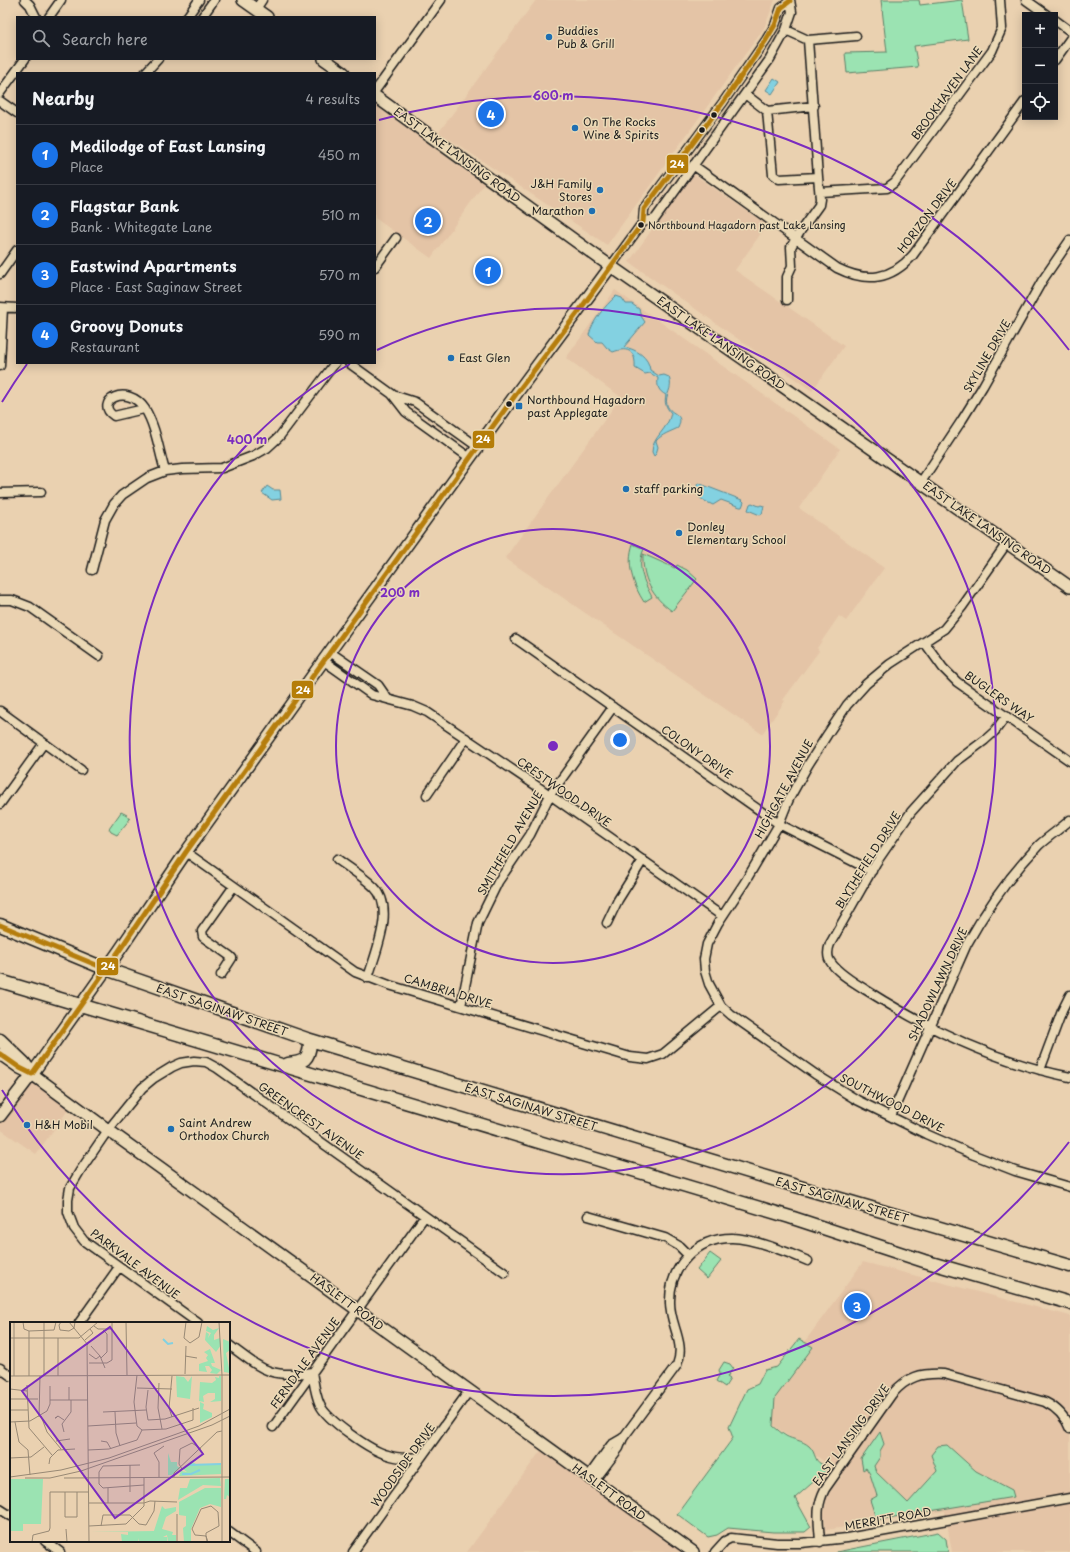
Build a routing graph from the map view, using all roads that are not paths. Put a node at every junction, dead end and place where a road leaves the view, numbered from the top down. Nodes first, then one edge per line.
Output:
1 (25, 0) edge
2 (61, 0) edge
3 (199, 0) edge
4 (214, 0) edge
5 (243, 0) edge
6 (441, 0) edge
7 (790, 0) edge
8 (1000, 0) edge
9 (1026, 0) edge
10 (259, 5) edge
11 (1043, 12) edge
12 (36, 16) edge
13 (50, 16) edge
14 (188, 16) edge
15 (203, 16) edge
16 (265, 16) edge
17 (1058, 22) edge
18 (786, 30) junction
19 (1070, 31) edge
20 (856, 36) dead end
21 (1070, 39) edge
22 (808, 40) junction
23 (1058, 56) edge
24 (24, 60) edge
25 (157, 60) edge
26 (325, 60) edge
27 (146, 72) edge
28 (343, 72) edge
29 (376, 90) edge
30 (0, 93) edge
31 (745, 94) junction
32 (376, 97) edge
33 (0, 101) edge
34 (1022, 105) edge
35 (814, 106) junction
36 (767, 111) junction
37 (16, 112) edge
38 (693, 165) junction
39 (818, 177) junction
40 (820, 192) junction
41 (643, 222) junction
42 (396, 238) dead end
43 (796, 238) junction
44 (1070, 240) edge
45 (16, 251) edge
46 (376, 266) edge
47 (611, 266) junction
48 (0, 274) edge
49 (787, 300) dead end
50 (2, 307) edge
51 (16, 308) edge
52 (334, 364) edge
53 (350, 364) edge
54 (0, 366) edge
55 (392, 394) junction
56 (144, 409) dead end
57 (478, 447) junction
58 (470, 458) junction
59 (165, 471) junction
60 (921, 482) junction
61 (41, 492) dead end
62 (0, 493) edge
63 (1007, 543) junction
64 (92, 570) dead end
65 (1070, 587) edge
66 (0, 600) edge
67 (516, 639) dead end
68 (924, 643) junction
69 (99, 656) dead end
70 (327, 656) junction
71 (613, 707) junction
72 (0, 711) edge
73 (1006, 716) junction
74 (466, 738) junction
75 (44, 743) junction
76 (1070, 761) edge
77 (81, 770) dead end
78 (427, 795) dead end
79 (550, 795) junction
80 (0, 804) edge
81 (1070, 820) edge
82 (779, 824) junction
83 (186, 852) junction
84 (337, 859) dead end
85 (643, 860) junction
86 (872, 871) junction
87 (234, 886) junction
88 (722, 916) junction
89 (608, 923) dead end
90 (0, 925) edge
91 (106, 969) junction
92 (221, 975) dead end
93 (368, 978) junction
94 (0, 981) edge
95 (1070, 995) edge
96 (81, 1004) junction
97 (461, 1006) junction
98 (721, 1006) junction
99 (930, 1027) junction
100 (307, 1039) junction
101 (0, 1040) edge
102 (0, 1054) edge
103 (284, 1065) junction
104 (1040, 1070) junction
105 (32, 1074) junction
106 (1070, 1077) edge
107 (0, 1116) edge
108 (891, 1116) junction
109 (108, 1130) junction
110 (1070, 1187) edge
111 (425, 1216) junction
112 (588, 1216) dead end
113 (688, 1255) junction
114 (808, 1261) dead end
115 (1070, 1266) edge
116 (119, 1267) junction
117 (505, 1273) dead end
118 (1070, 1303) edge
119 (357, 1310) junction
120 (80, 1322) edge
121 (197, 1322) edge
122 (230, 1346) edge
123 (0, 1368) edge
124 (312, 1372) junction
125 (10, 1375) edge
126 (469, 1391) junction
127 (273, 1427) dead end
128 (1070, 1429) edge
129 (421, 1457) junction
130 (591, 1479) junction
131 (1070, 1498) edge
132 (0, 1509) edge
133 (10, 1515) edge
134 (230, 1533) edge
135 (46, 1542) edge
136 (820, 1542) junction
137 (60, 1552) edge
138 (256, 1552) edge
139 (354, 1552) edge
140 (693, 1552) edge
141 (715, 1552) edge

1 - 12 street
2 - 13 street
3 - 14 street
4 - 15 street
5 - 10 main road
6 - 29 street
7 - 18 street
7 - 41 street
8 - 40 street, BROOKHAVEN LANE
9 - 11 street
10 - 16 main road
17 - 19 street
18 - 22 street
18 - 31 street
20 - 22 street
21 - 23 street
22 - 35 street
24 - 30 street
25 - 27 street
26 - 28 main road
31 - 36 street
31 - 38 street
32 - 47 main road, EAST LAKE LANSING ROAD
33 - 37 street
34 - 43 street, HORIZON DRIVE
35 - 36 street
35 - 39 street
36 - 39 street
38 - 41 street
38 - 43 street, HORIZON DRIVE
39 - 40 street
40 - 43 street
41 - 47 street
42 - 46 street
43 - 49 street
44 - 60 street, SKYLINE DRIVE
45 - 48 street
47 - 57 main road
47 - 60 main road, EAST LAKE LANSING ROAD
50 - 51 street
50 - 54 street
52 - 59 street
53 - 55 street
55 - 57 street
55 - 58 street
56 - 59 street
57 - 58 main road
58 - 70 main road
59 - 64 street
60 - 63 main road, EAST LAKE LANSING ROAD
61 - 62 street
63 - 65 main road, EAST LAKE LANSING ROAD
63 - 68 street, HIGHGATE AVENUE
66 - 69 street
67 - 71 street, COLONY DRIVE
68 - 73 street, BUGLERS WAY
68 - 82 street, HIGHGATE AVENUE
70 - 74 street, CRESTWOOD DRIVE
70 - 83 main road
71 - 79 street, SMITHFIELD AVENUE
71 - 82 street, COLONY DRIVE
72 - 75 street
73 - 76 street, BUGLERS WAY
73 - 86 street, BLYTHEFIELD DRIVE
74 - 78 street
74 - 79 street, CRESTWOOD DRIVE
75 - 77 street
75 - 80 street
79 - 85 street, CRESTWOOD DRIVE
79 - 97 street, SMITHFIELD AVENUE
81 - 99 street, SHADOWLAWN DRIVE
82 - 86 street, COLONY DRIVE
82 - 88 street, HIGHGATE AVENUE
83 - 87 street, CAMBRIA DRIVE
83 - 91 main road
84 - 93 street
85 - 88 street, CRESTWOOD DRIVE
85 - 89 street
86 - 99 street, BLYTHEFIELD DRIVE
87 - 92 street
87 - 93 street, CAMBRIA DRIVE
88 - 98 street, HIGHGATE AVENUE
90 - 91 main road, EAST SAGINAW STREET
91 - 96 main road
91 - 100 main road, EAST SAGINAW STREET
93 - 97 street, CAMBRIA DRIVE
94 - 96 main road
95 - 104 street
96 - 103 main road
96 - 105 main road
97 - 98 street, CAMBRIA DRIVE
98 - 108 street, SOUTHWOOD DRIVE
99 - 104 street
99 - 108 street, SHADOWLAWN DRIVE
100 - 103 main road
100 - 115 main road, EAST SAGINAW STREET
101 - 105 main road
102 - 105 main road, HASLETT ROAD
103 - 118 main road
104 - 106 street
105 - 107 main road
105 - 109 main road, HASLETT ROAD
108 - 110 street, SOUTHWOOD DRIVE
109 - 111 street, GREENCREST AVENUE
109 - 116 street, PARKVALE AVENUE
109 - 119 main road, HASLETT ROAD
111 - 117 street, GREENCREST AVENUE
111 - 119 street, FERNDALE AVENUE
112 - 113 street
113 - 114 street
113 - 130 street
116 - 120 street
116 - 121 street, PARKVALE AVENUE
119 - 124 street, FERNDALE AVENUE
119 - 126 main road, HASLETT ROAD
122 - 124 street
123 - 125 street
124 - 127 street, FERNDALE AVENUE
124 - 129 street
126 - 129 street, WOODSIDE DRIVE
126 - 130 main road, HASLETT ROAD
128 - 136 street, EAST LANSING DRIVE
129 - 139 street, WOODSIDE DRIVE
130 - 140 main road, HASLETT ROAD
131 - 136 street, MERRITT ROAD
132 - 133 street
134 - 138 street
135 - 137 street
136 - 141 street, MERRITT ROAD

